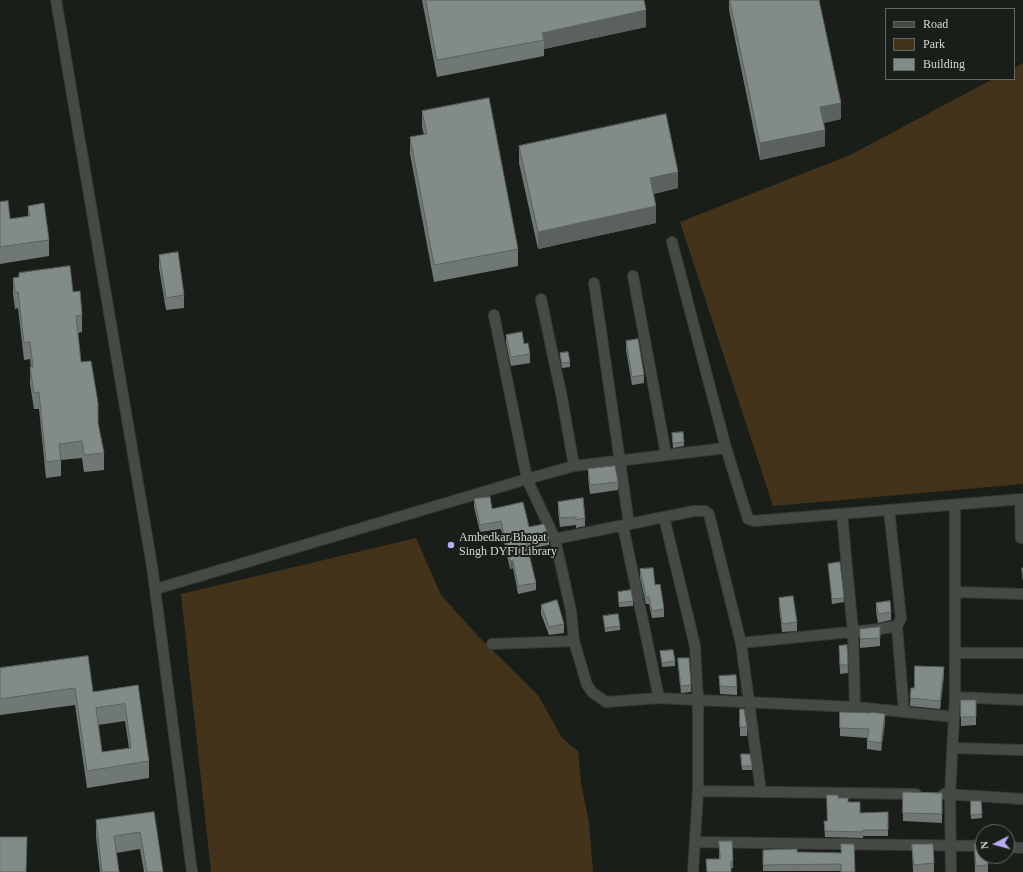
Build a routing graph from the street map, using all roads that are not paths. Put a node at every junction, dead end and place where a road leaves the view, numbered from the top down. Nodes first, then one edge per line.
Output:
1 (56, 0) edge
2 (672, 242) dead end
3 (633, 276) dead end
4 (594, 283) dead end
5 (541, 299) dead end
6 (494, 315) dead end
7 (726, 448) junction
8 (666, 454) junction
9 (619, 461) junction
10 (574, 466) junction
11 (527, 479) junction
12 (1021, 499) edge
13 (955, 506) junction
14 (890, 510) junction
15 (842, 514) junction
16 (664, 517) junction
17 (626, 525) junction
18 (1023, 538) edge
19 (555, 539) junction
20 (156, 589) junction
21 (955, 592) junction
22 (1023, 594) edge
23 (897, 626) junction
24 (853, 632) junction
25 (574, 641) junction
26 (741, 643) junction
27 (492, 644) dead end
28 (955, 653) junction
29 (1023, 653) edge
30 (659, 698) junction
31 (955, 698) junction
32 (698, 700) junction
33 (1023, 700) edge
34 (750, 703) junction
35 (855, 707) junction
36 (904, 712) junction
37 (954, 717) junction
38 (953, 748) junction
39 (1023, 750) edge
40 (698, 791) junction
41 (761, 792) junction
42 (950, 795) junction
43 (1023, 799) edge
44 (695, 842) junction
45 (951, 844) junction
46 (975, 846) edge
47 (192, 872) edge
48 (693, 872) edge
49 (950, 872) edge

1 - 20 street
2 - 7 street
3 - 8 street
4 - 9 street
5 - 10 street
6 - 11 street
7 - 8 street
7 - 15 street
8 - 9 street
9 - 10 street
9 - 17 street
10 - 11 street
11 - 19 street
11 - 20 street
12 - 13 street
12 - 18 street
13 - 14 street
13 - 21 street
14 - 15 street
14 - 23 street
15 - 24 street
16 - 17 street
16 - 26 street
16 - 32 street
17 - 19 street
17 - 30 street
19 - 25 street
20 - 47 street
21 - 22 street
21 - 28 street
23 - 24 street
23 - 36 street
24 - 26 street
24 - 35 street
25 - 27 street
25 - 30 street
26 - 34 street
28 - 29 street
28 - 31 street
30 - 32 street
31 - 33 street
31 - 37 street
32 - 34 street
32 - 40 street
34 - 35 street
34 - 41 street
35 - 36 street
36 - 37 street
37 - 38 street
38 - 39 street
38 - 42 street
40 - 41 street
40 - 44 street
41 - 42 street
42 - 43 street
42 - 45 street
44 - 45 street
44 - 48 street
45 - 46 street
45 - 49 street

